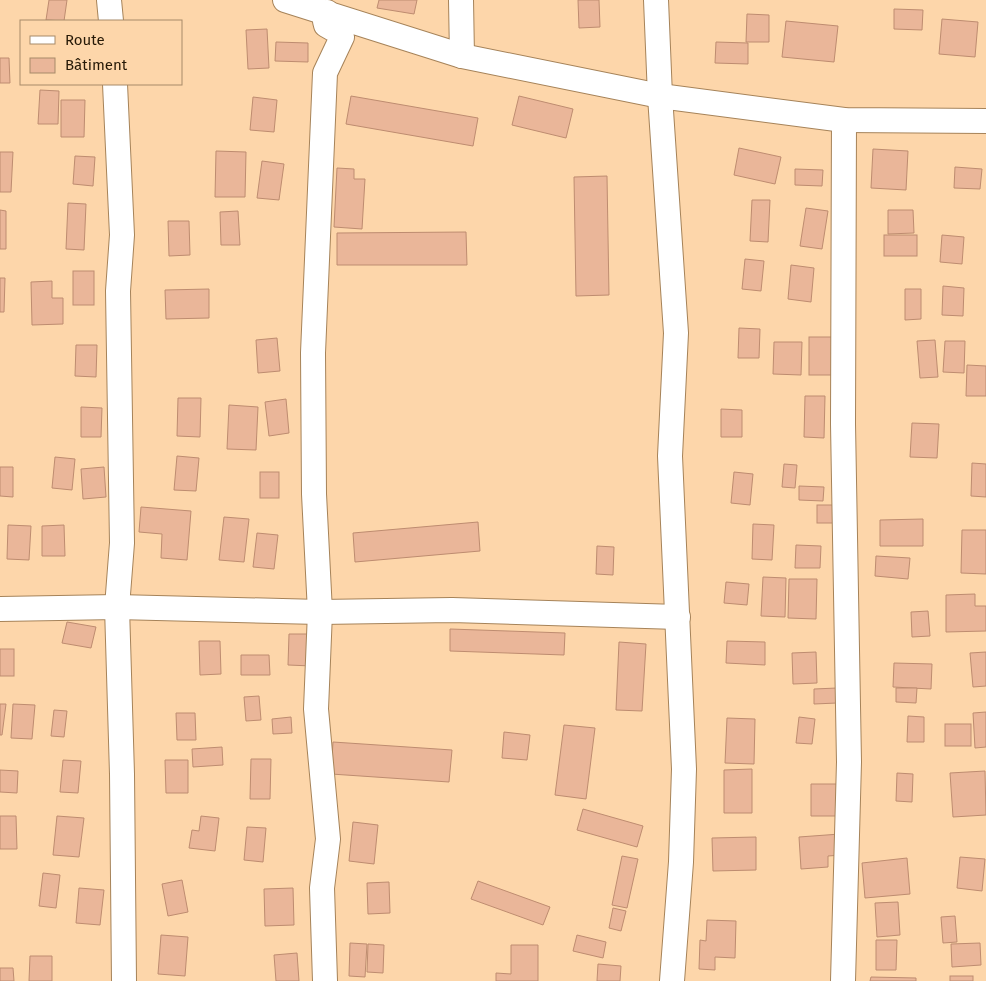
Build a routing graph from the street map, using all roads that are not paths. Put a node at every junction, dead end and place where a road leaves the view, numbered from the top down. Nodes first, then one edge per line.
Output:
1 (109, 0) edge
2 (285, 0) edge
3 (461, 0) edge
4 (656, 0) edge
5 (327, 12) junction
6 (111, 20) edge
7 (462, 56) junction
8 (115, 85) edge
9 (660, 96) junction
10 (844, 120) junction
11 (986, 121) edge
12 (117, 607) junction
13 (0, 609) edge
14 (320, 612) junction
15 (678, 617) junction
16 (124, 981) edge
17 (325, 981) edge
18 (672, 981) edge
19 (843, 981) edge

1 - 6 street
2 - 5 street
3 - 7 street
4 - 9 street
5 - 7 street
5 - 14 street
7 - 9 street
8 - 12 street
9 - 10 street
9 - 15 street
10 - 11 street
10 - 19 street
12 - 13 street
12 - 14 street
12 - 16 street
14 - 15 street
14 - 17 street
15 - 18 street

